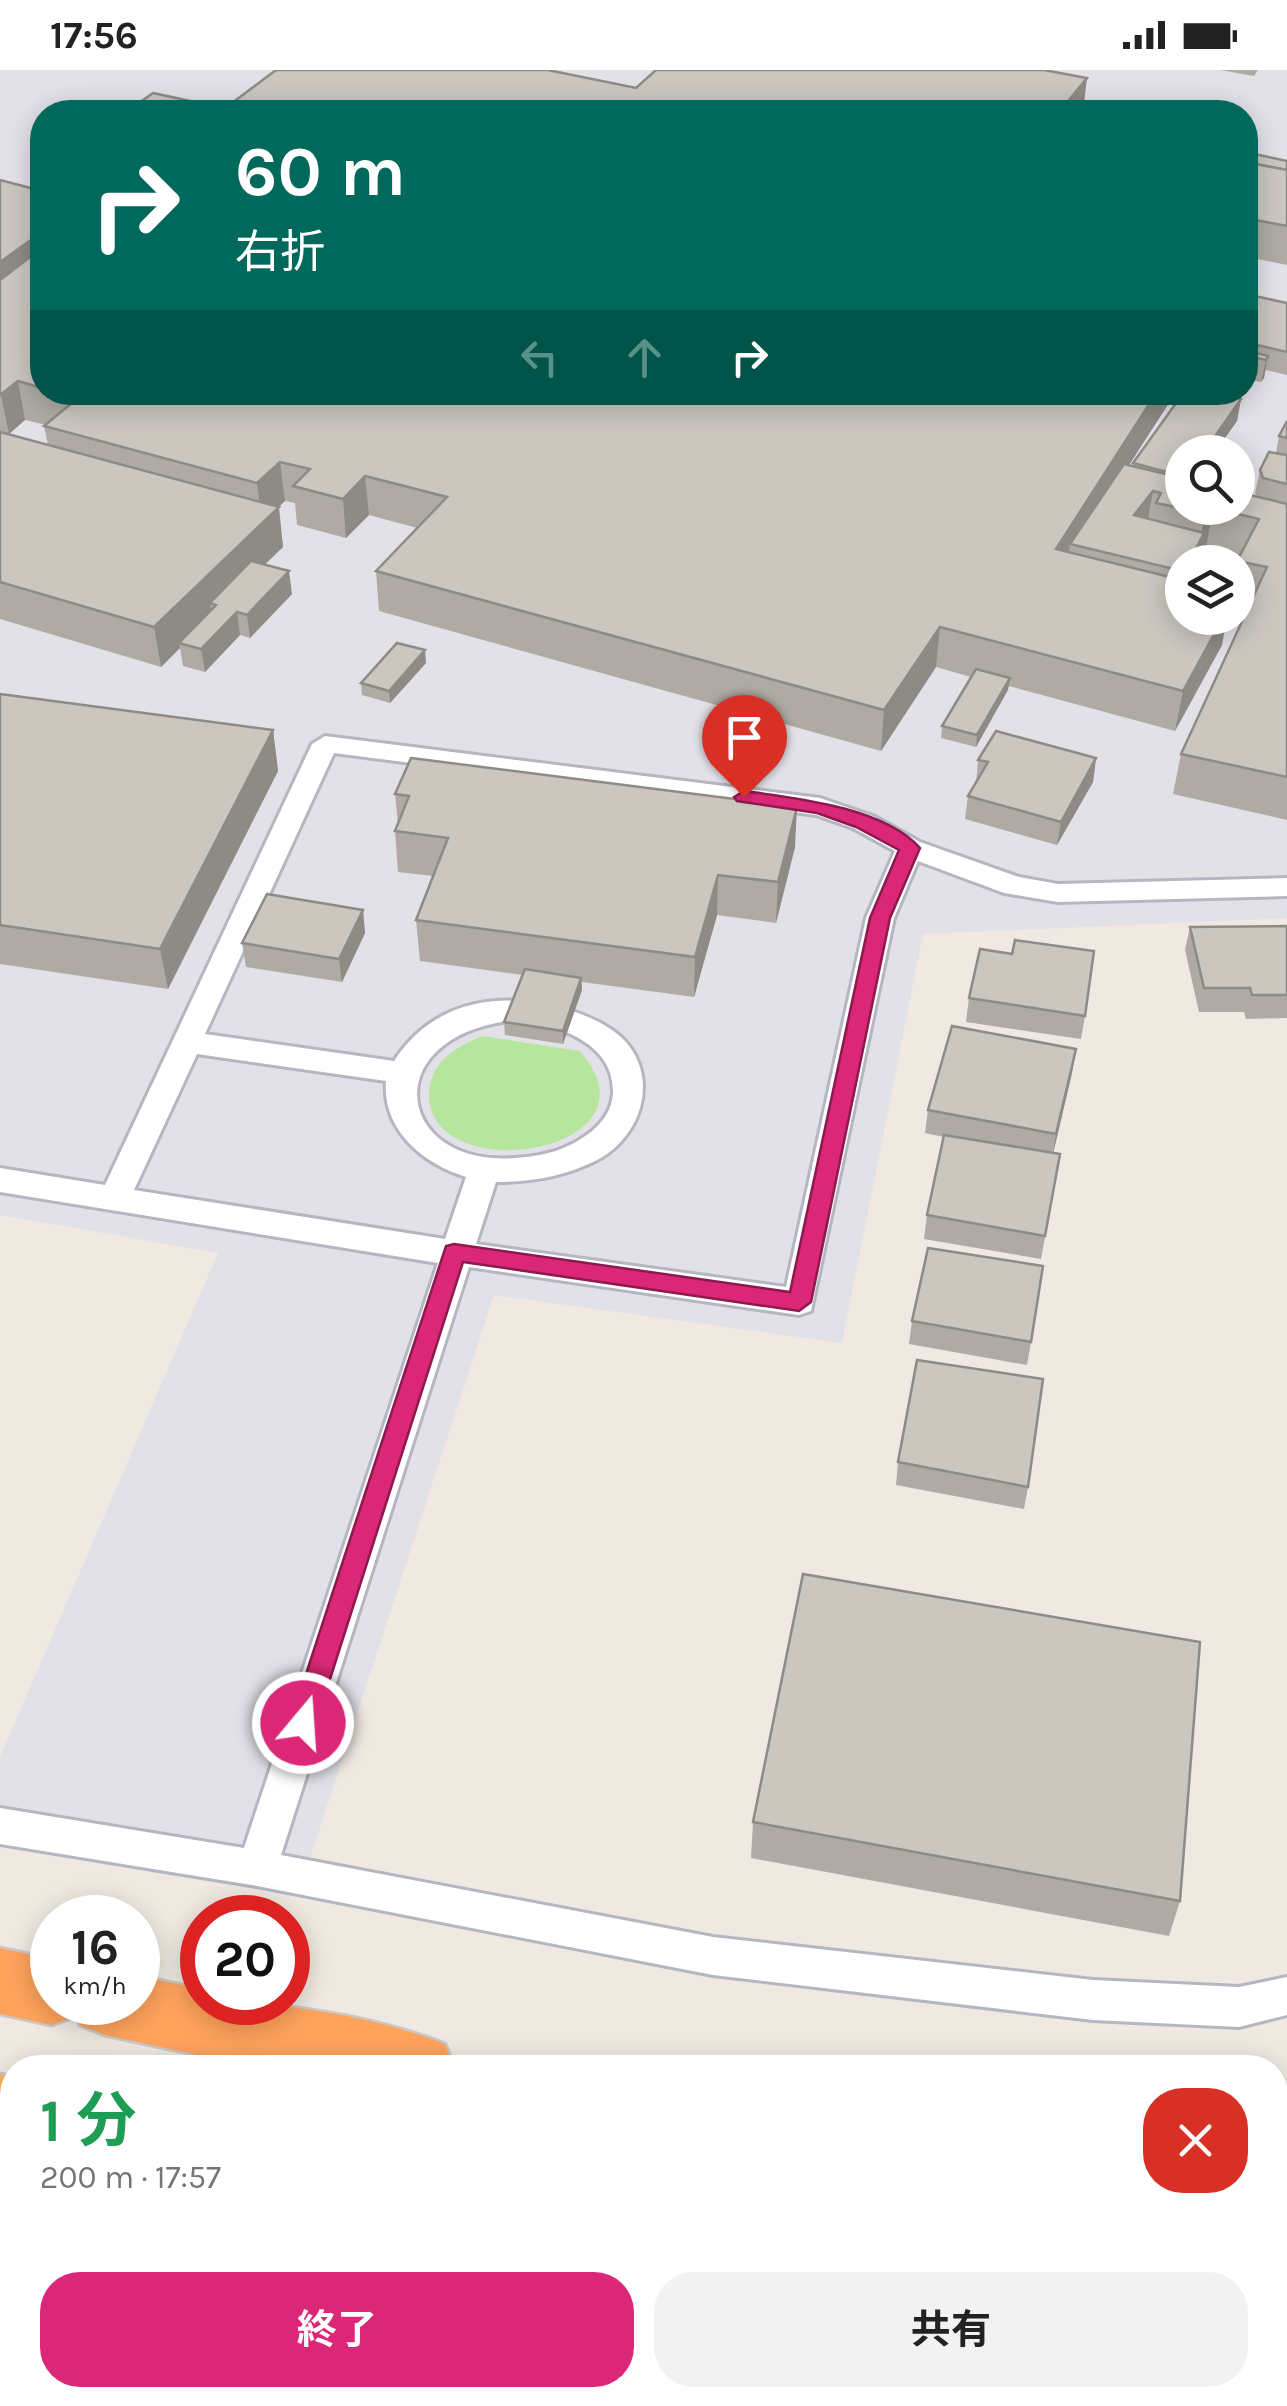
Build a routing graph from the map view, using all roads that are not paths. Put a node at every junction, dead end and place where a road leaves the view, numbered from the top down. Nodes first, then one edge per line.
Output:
1 (910, 848) junction
2 (1287, 887) edge
3 (187, 1042) junction
4 (404, 1074) junction
5 (484, 1170) junction
6 (0, 1180) edge
7 (114, 1199) junction
8 (454, 1252) junction
9 (0, 1826) edge
10 (256, 1868) junction
11 (0, 1981) edge
12 (30, 1987) edge
13 (1287, 1996) edge
14 (160, 2014) edge
15 (358, 2055) edge

1 - 2 lane
1 - 3 lane
1 - 8 lane
3 - 4 lane
3 - 7 lane
4 - 5 lane
4 - 5 lane
5 - 8 lane
6 - 7 lane
7 - 8 lane
8 - 10 lane
9 - 10 lane
10 - 13 lane
11 - 12 highway
14 - 15 highway

